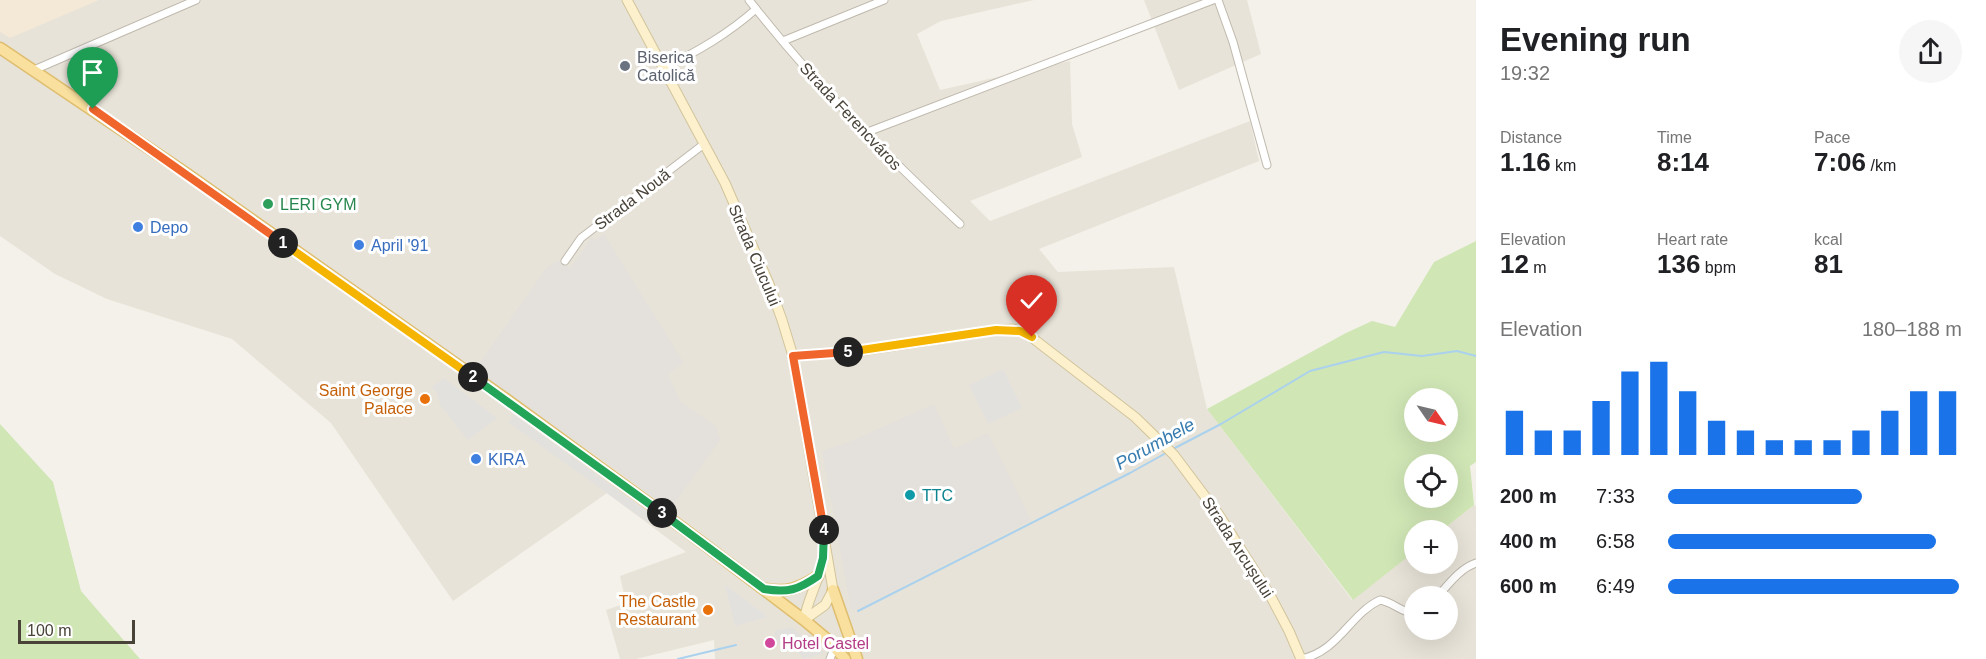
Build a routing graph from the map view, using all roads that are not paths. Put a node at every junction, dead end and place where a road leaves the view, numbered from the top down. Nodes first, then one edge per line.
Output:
1 (196, 0) edge
2 (627, 0) edge
3 (749, 0) edge
4 (884, 0) edge
5 (1213, 0) edge
6 (1218, 0) edge
7 (756, 9) junction
8 (783, 41) junction
9 (0, 48) edge
10 (664, 68) junction
11 (34, 70) junction
12 (866, 133) junction
13 (704, 144) junction
14 (1267, 165) dead end
15 (960, 224) dead end
16 (565, 261) dead end
17 (793, 356) junction
18 (824, 530) junction
19 (1476, 562) edge
20 (818, 576) junction
21 (1446, 586) edge
22 (764, 589) junction
23 (833, 590) junction
24 (1404, 611) edge
25 (804, 620) junction
26 (835, 646) junction
27 (830, 659) edge
28 (845, 659) edge
29 (857, 659) edge
30 (1301, 659) edge

1 - 11 street
2 - 10 main road, Strada Ciucului
3 - 7 street, Strada Ferencváros
4 - 8 street
5 - 12 street
6 - 14 street
7 - 8 street, Strada Ferencváros
7 - 10 street
8 - 12 street, Strada Ferencváros
9 - 11 main road
10 - 13 main road, Strada Ciucului
11 - 22 main road
12 - 15 street, Strada Ferencváros
13 - 16 street, Strada Nouă
13 - 17 main road, Strada Ciucului
17 - 18 main road, Strada Ciucului
17 - 30 main road, Strada Arcușului
18 - 20 main road
18 - 23 main road
19 - 21 street
20 - 22 main road
20 - 25 main road
22 - 25 main road
23 - 25 main road
23 - 29 main road
24 - 30 street
25 - 26 main road
26 - 27 street
26 - 28 main road

